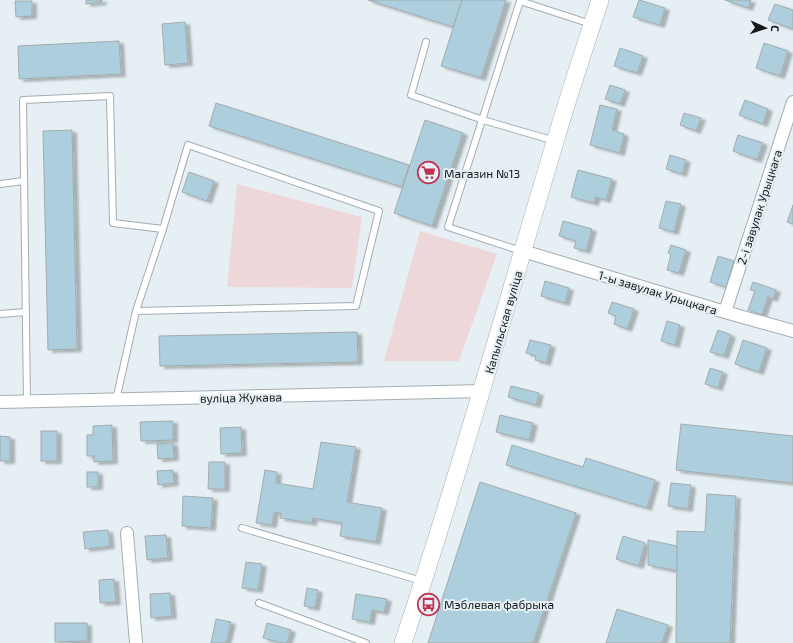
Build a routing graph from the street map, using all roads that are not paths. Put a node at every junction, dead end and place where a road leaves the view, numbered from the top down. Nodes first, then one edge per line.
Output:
1 (600, 0) edge
2 (593, 24) junction
3 (426, 42) dead end
4 (793, 102) edge
5 (482, 120) junction
6 (555, 141) junction
7 (24, 181) junction
8 (0, 184) edge
9 (163, 229) junction
10 (523, 251) junction
11 (136, 311) junction
12 (26, 312) junction
13 (725, 312) junction
14 (0, 314) edge
15 (793, 331) edge
16 (482, 391) junction
17 (116, 400) junction
18 (27, 401) junction
19 (0, 402) edge
20 (242, 528) dead end
21 (127, 533) dead end
22 (423, 581) junction
23 (259, 603) dead end
24 (136, 643) edge
25 (366, 643) edge
26 (402, 643) edge

1 - 2 main road, Капыльская вуліца
2 - 5 lane
2 - 6 main road, Капыльская вуліца
3 - 5 lane
4 - 13 street, 2-і завулак Урыцкага
5 - 6 lane
5 - 10 lane
6 - 10 main road, Капыльская вуліца
7 - 8 lane
7 - 9 lane
7 - 12 lane
9 - 11 lane
9 - 11 lane
10 - 13 street, 1-ы завулак Урыцкага
10 - 16 main road, Капыльская вуліца
11 - 17 lane
12 - 14 lane
12 - 18 lane
13 - 15 street, 1-ы завулак Урыцкага
16 - 17 street, вуліца Жукава
16 - 22 main road, Капыльская вуліца
17 - 18 street, вуліца Жукава
18 - 19 street, вуліца Жукава
20 - 22 lane
21 - 24 street
22 - 26 main road, Капыльская вуліца
23 - 25 lane

